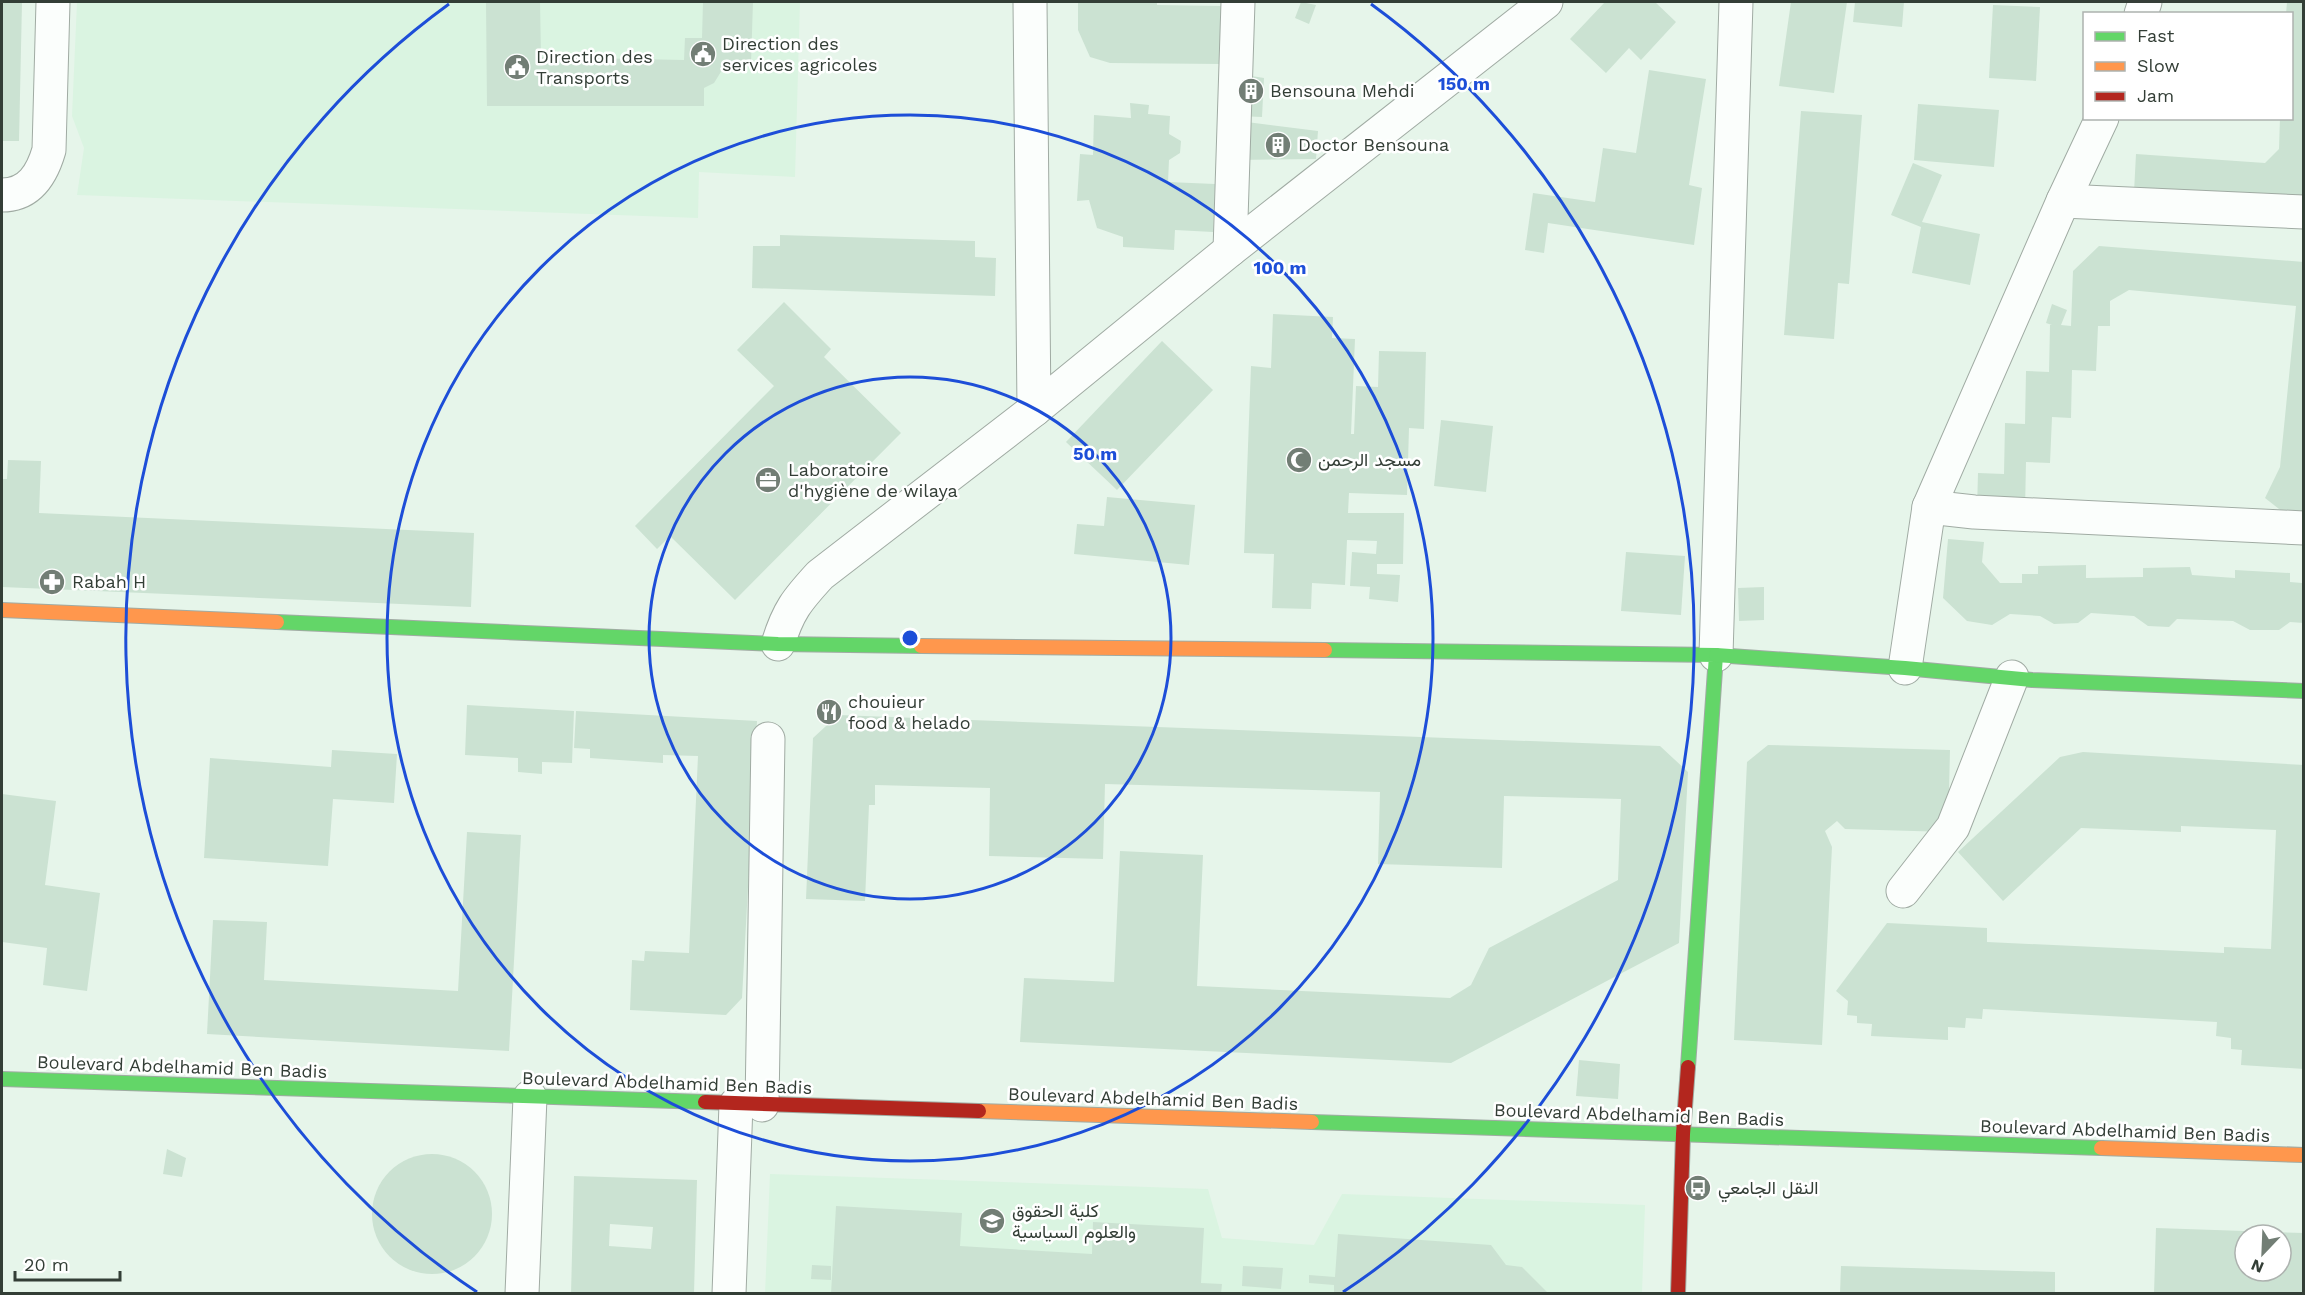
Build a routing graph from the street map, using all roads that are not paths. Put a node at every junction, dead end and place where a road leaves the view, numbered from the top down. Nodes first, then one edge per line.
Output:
1 (53, 2) edge
2 (1030, 2) edge
3 (1238, 2) edge
4 (1546, 2) edge
5 (1736, 2) edge
6 (2101, 120) edge
7 (2, 195) edge
8 (2063, 201) junction
9 (2304, 212) edge
10 (1230, 250) junction
11 (1034, 410) junction
12 (1929, 507) junction
13 (2304, 528) edge
14 (2, 610) edge
15 (778, 644) junction
16 (1716, 655) junction
17 (1905, 668) junction
18 (2012, 678) junction
19 (2304, 691) edge
20 (768, 739) dead end
21 (1903, 891) dead end
22 (2, 1079) edge
23 (530, 1097) junction
24 (749, 1104) junction
25 (1683, 1134) junction
26 (2304, 1155) edge
27 (522, 1293) edge
28 (729, 1293) edge
29 (1678, 1293) edge

1 - 7 street
2 - 11 street
3 - 10 street
4 - 10 street
5 - 16 street
6 - 8 street
8 - 9 street
8 - 12 street
10 - 11 street
11 - 15 street
12 - 13 street
12 - 17 street
14 - 15 main road
15 - 16 main road
16 - 17 main road
16 - 25 main road
17 - 18 main road
18 - 19 main road
18 - 21 street
20 - 24 street
22 - 23 main road, Boulevard Abdelhamid Ben Badis
23 - 24 main road, Boulevard Abdelhamid Ben Badis
23 - 27 street
24 - 25 main road, Boulevard Abdelhamid Ben Badis
24 - 28 street
25 - 26 main road, Boulevard Abdelhamid Ben Badis
25 - 29 main road

